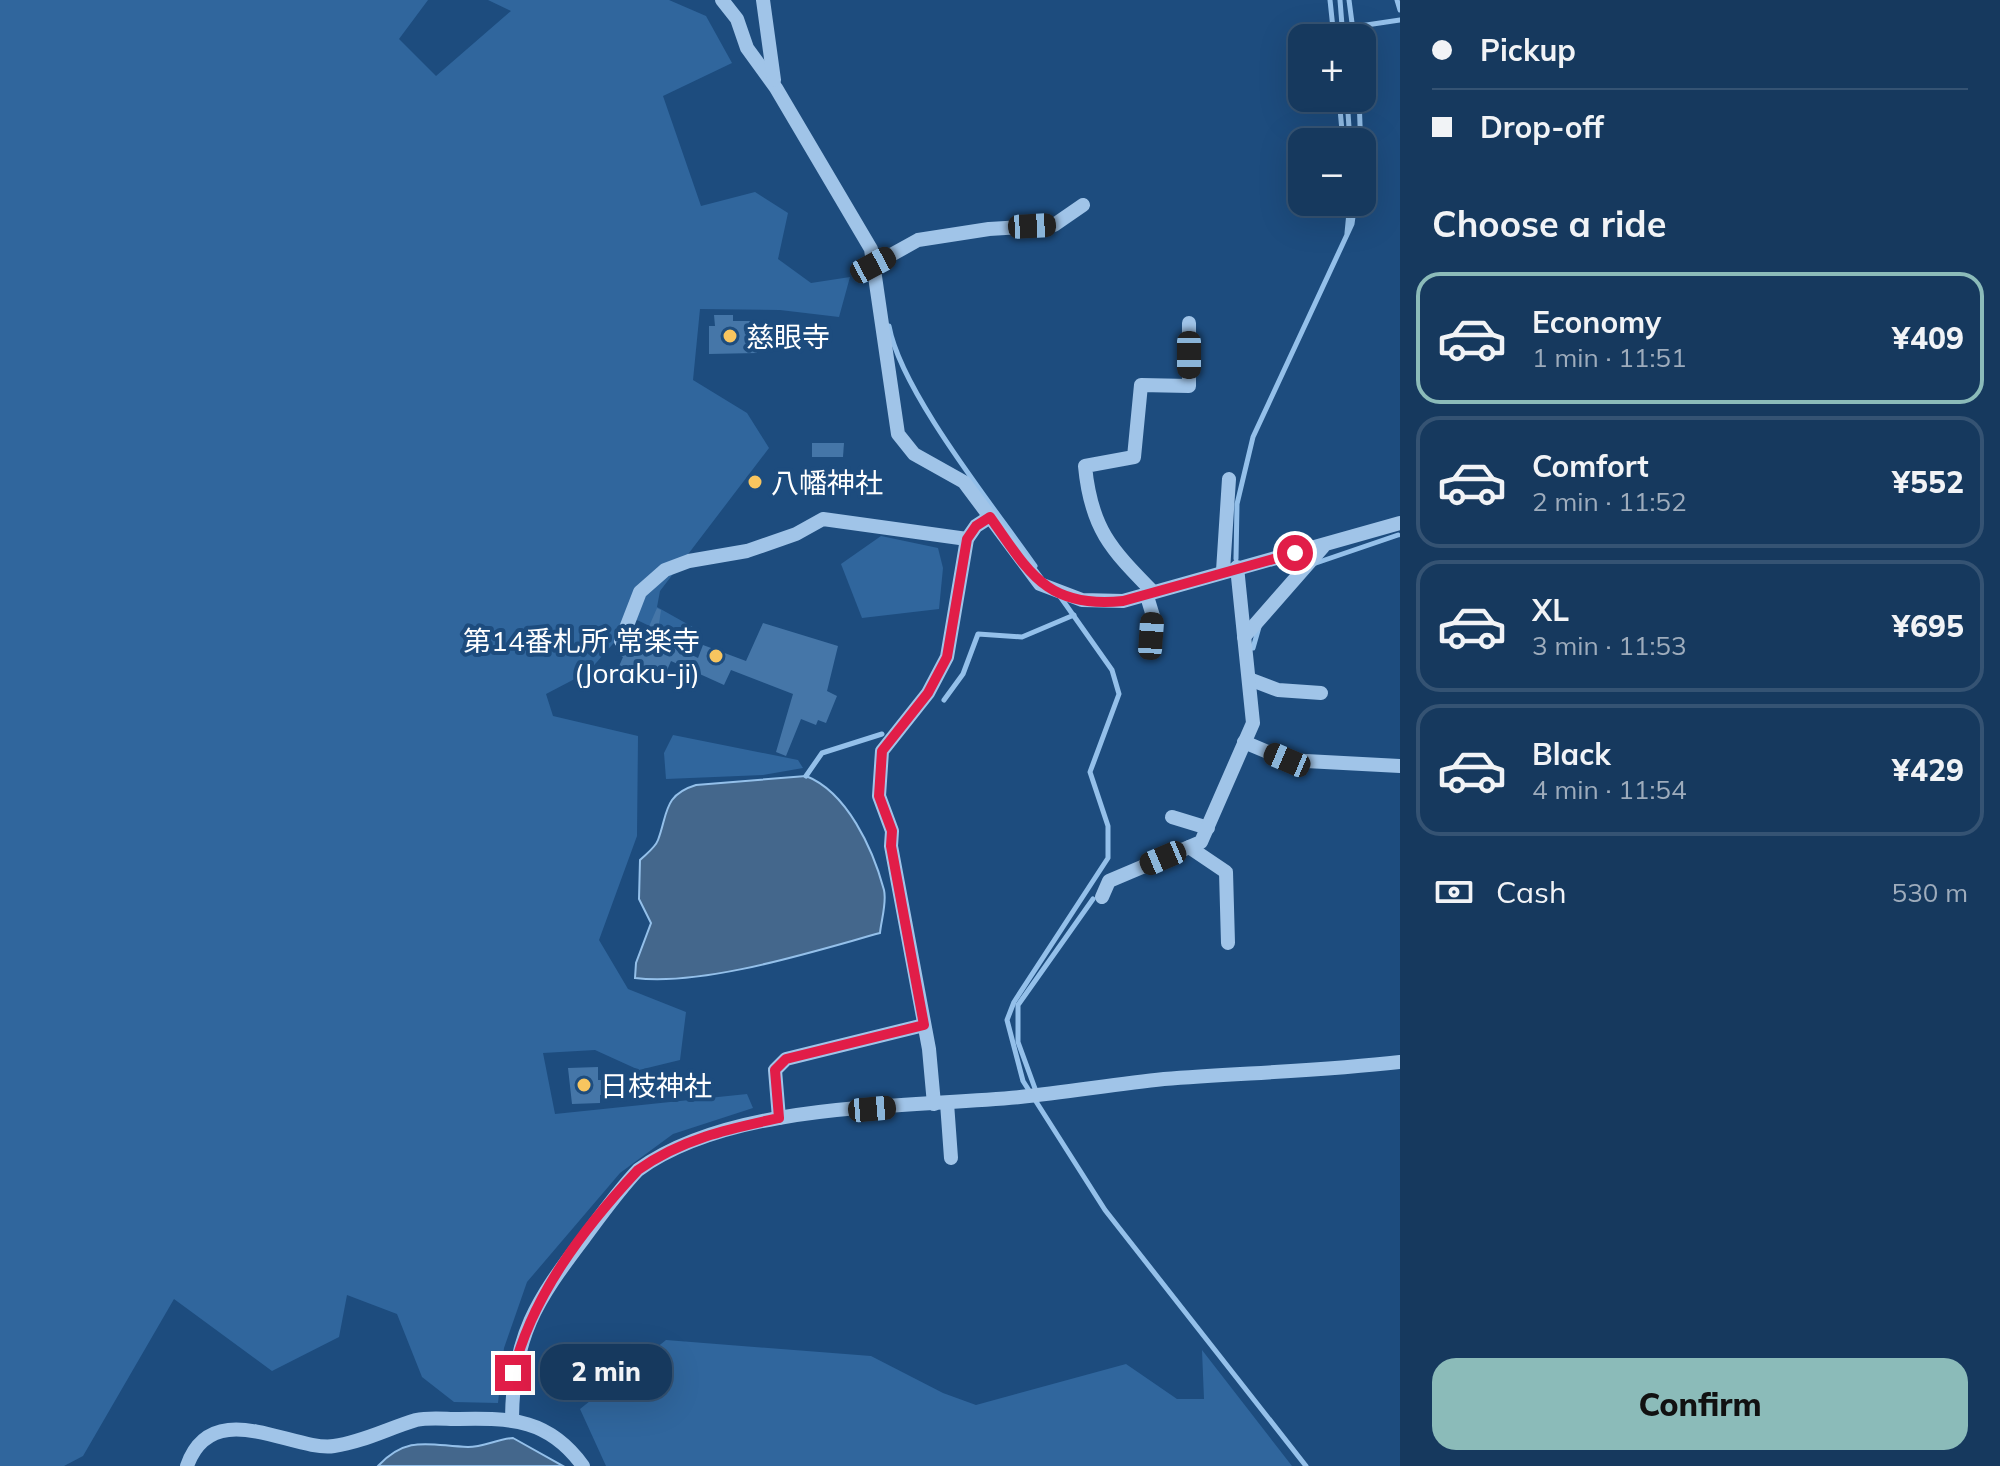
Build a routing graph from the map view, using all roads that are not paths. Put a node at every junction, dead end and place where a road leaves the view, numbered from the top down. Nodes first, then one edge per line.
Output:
1 (722, 0) edge
2 (763, 0) edge
3 (776, 88) junction
4 (1083, 205) dead end
5 (873, 265) junction
6 (1189, 323) dead end
7 (1229, 479) dead end
8 (990, 517) junction
9 (1400, 523) edge
10 (967, 539) junction
11 (1325, 545) junction
12 (1230, 569) junction
13 (1150, 593) junction
14 (1151, 636) dead end
15 (1244, 637) junction
16 (621, 641) dead end
17 (1249, 679) junction
18 (1321, 693) dead end
19 (1244, 742) junction
20 (1400, 766) edge
21 (1172, 817) dead end
22 (1208, 828) junction
23 (1189, 847) junction
24 (1102, 897) dead end
25 (1228, 943) dead end
26 (924, 1025) junction
27 (1400, 1062) edge
28 (941, 1103) junction
29 (779, 1118) junction
30 (951, 1158) dead end
31 (512, 1418) junction
32 (187, 1466) edge
33 (583, 1466) edge

1 - 3 street
2 - 3 street
3 - 5 street
4 - 5 street
5 - 8 street
6 - 13 street
7 - 12 street
8 - 10 street
8 - 13 street
9 - 11 street
10 - 16 street
10 - 26 street
11 - 12 street
11 - 15 street
12 - 13 street
12 - 15 street
13 - 14 street
15 - 17 street
17 - 18 street
17 - 19 street
19 - 20 street
19 - 22 street
21 - 22 street
22 - 23 street
23 - 24 street
23 - 25 street
26 - 28 street
26 - 29 street
27 - 28 street
28 - 29 street
28 - 30 street
29 - 31 street
31 - 32 street
31 - 33 street

